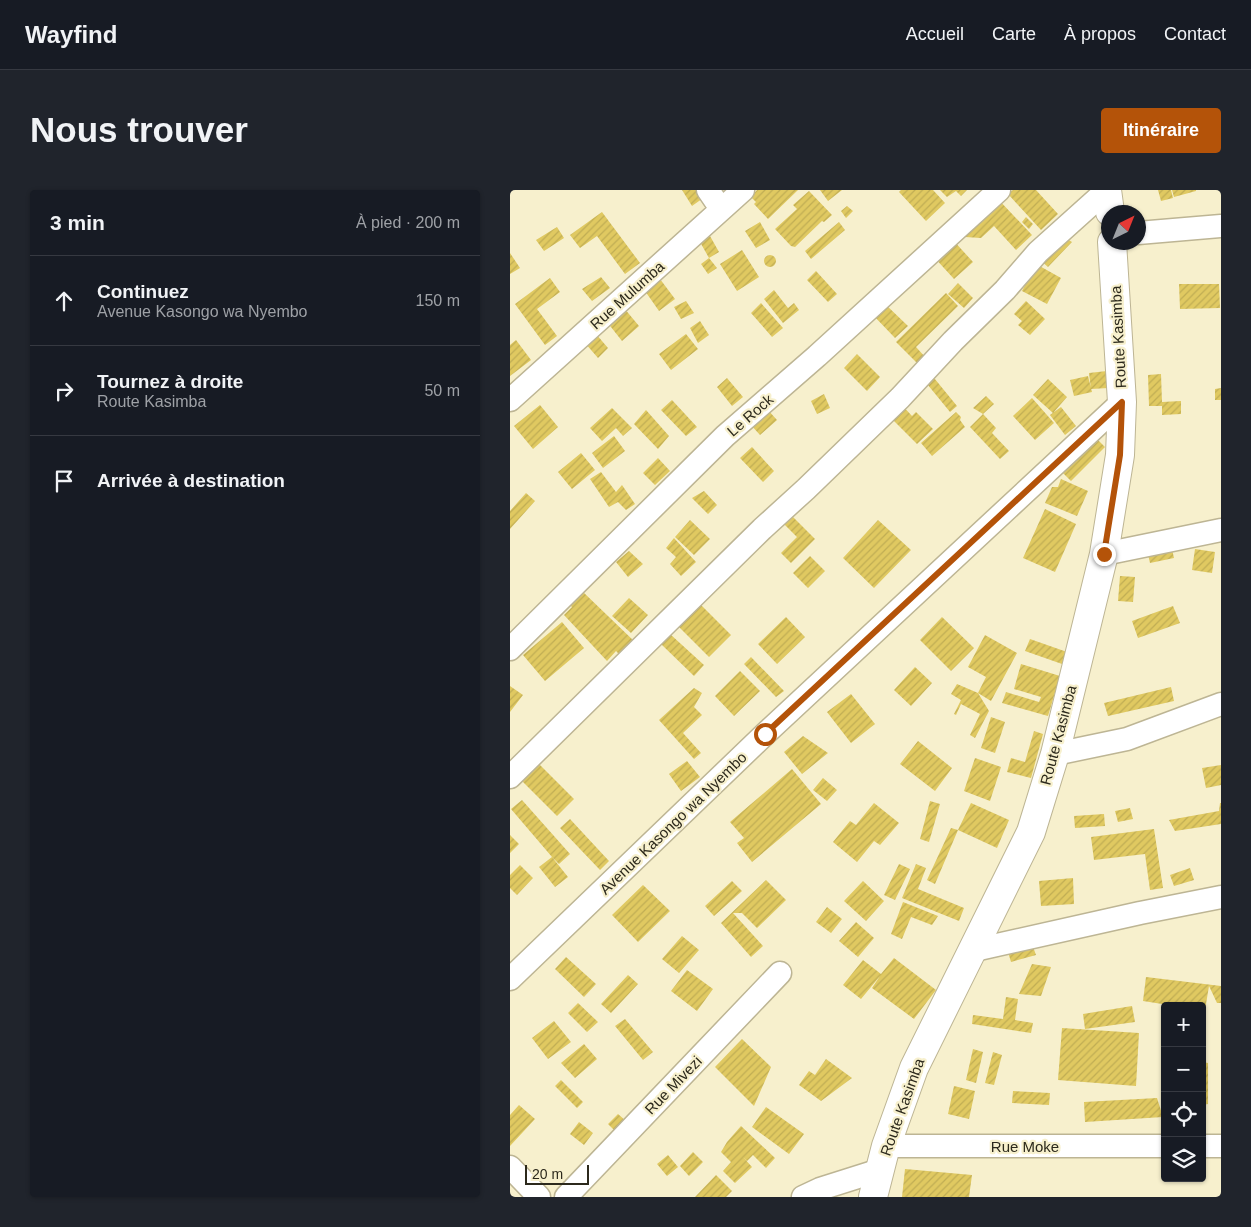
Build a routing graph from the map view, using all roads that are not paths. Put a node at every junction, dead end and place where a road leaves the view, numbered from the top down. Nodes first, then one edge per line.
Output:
1 (708, 190) edge
2 (743, 190) edge
3 (999, 190) edge
4 (1107, 190) edge
5 (1109, 205) edge
6 (722, 209) junction
7 (1221, 226) edge
8 (1146, 232) edge
9 (1112, 250) edge
10 (510, 400) edge
11 (1122, 402) junction
12 (1221, 530) edge
13 (1104, 554) junction
14 (510, 649) edge
15 (1221, 704) edge
16 (1055, 754) junction
17 (510, 777) edge
18 (1221, 897) edge
19 (970, 952) junction
20 (780, 973) dead end
21 (510, 979) edge
22 (1161, 1146) edge
23 (1206, 1146) edge
24 (1221, 1146) edge
25 (883, 1158) junction
26 (510, 1167) edge
27 (539, 1197) edge
28 (566, 1197) edge
29 (802, 1197) edge
30 (873, 1197) edge

1 - 6 street
2 - 6 street, Rue Mulumba
3 - 14 street, Le Rock
4 - 5 street
4 - 17 street
6 - 10 street, Rue Mulumba
7 - 8 street
9 - 11 street, Route Kasimba
11 - 13 street, Route Kasimba
11 - 21 street, Avenue Kasongo wa Nyembo
12 - 13 street
13 - 16 street, Route Kasimba
15 - 16 street
16 - 19 street, Route Kasimba
18 - 19 street
19 - 25 street, Route Kasimba
20 - 28 street, Rue Mivezi
22 - 25 street, Rue Moke
23 - 24 street
25 - 29 street, Rue Moke
25 - 30 street, Route Kasimba
26 - 27 street

